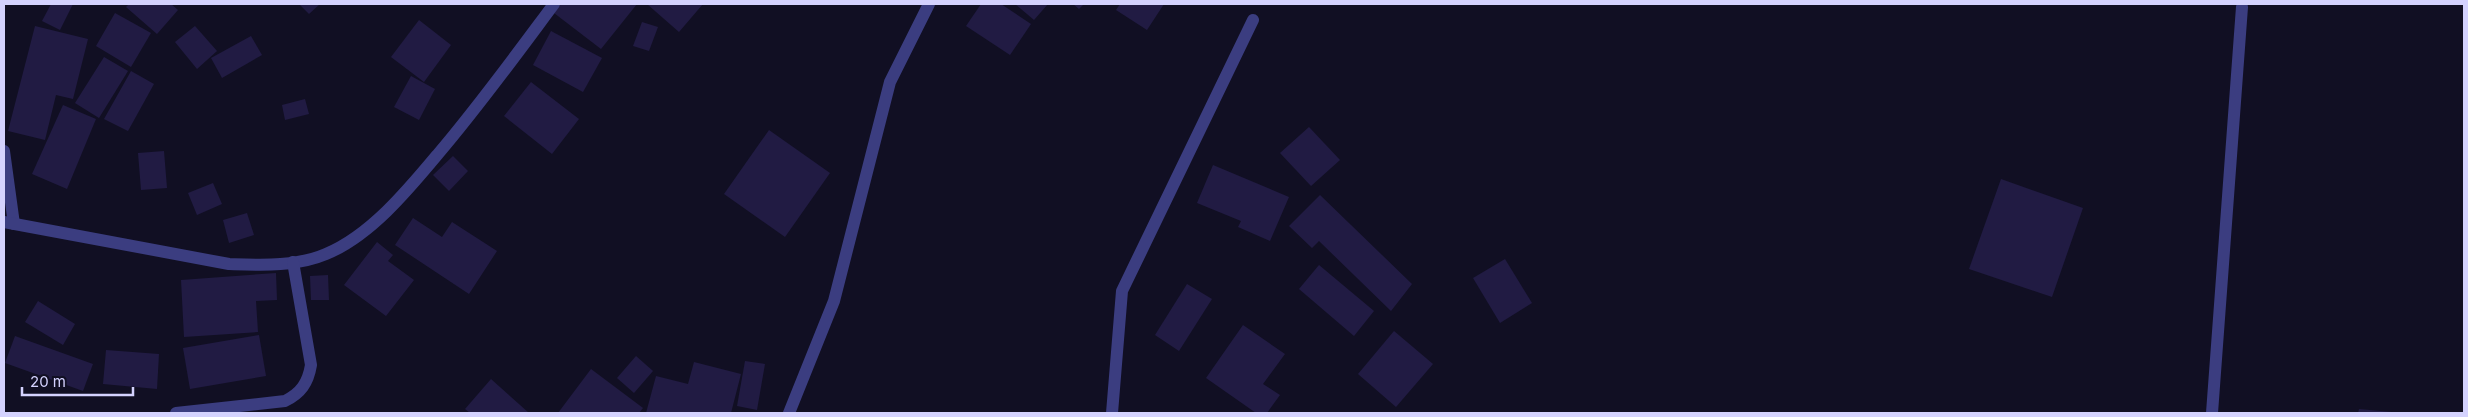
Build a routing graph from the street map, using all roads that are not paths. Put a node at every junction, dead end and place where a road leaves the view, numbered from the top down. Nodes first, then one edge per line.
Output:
1 (554, 4) edge
2 (929, 4) edge
3 (2242, 7) dead end
4 (1253, 20) dead end
5 (4, 151) edge
6 (9, 223) edge
7 (293, 262) junction
8 (176, 413) edge
9 (789, 413) edge
10 (1112, 413) edge
11 (2212, 413) edge

1 - 7 street
2 - 9 street
3 - 11 street
4 - 10 street
5 - 6 street
6 - 7 street
7 - 8 street

